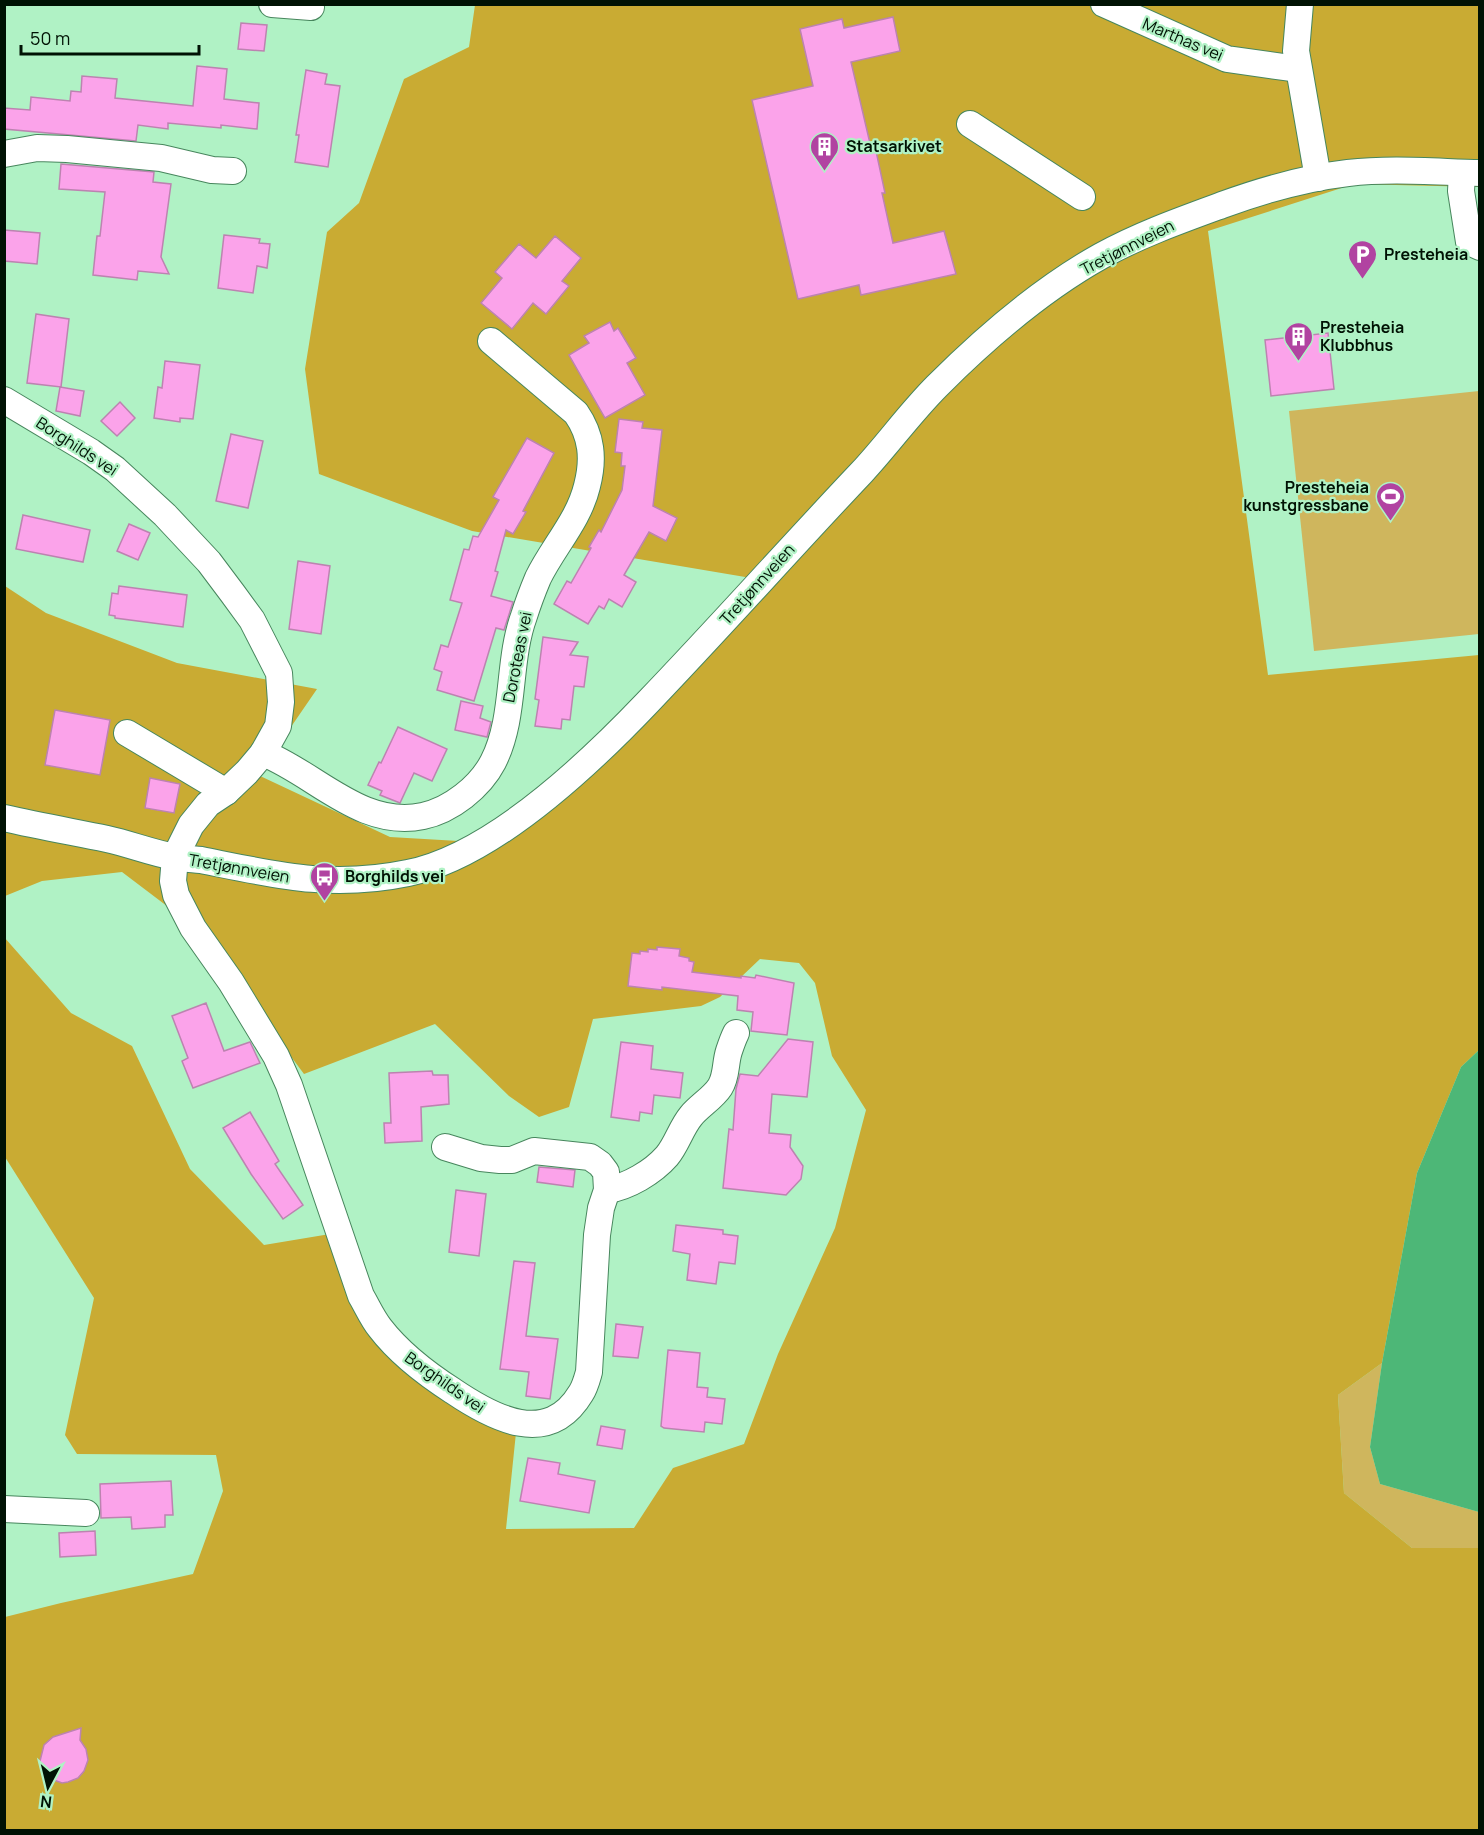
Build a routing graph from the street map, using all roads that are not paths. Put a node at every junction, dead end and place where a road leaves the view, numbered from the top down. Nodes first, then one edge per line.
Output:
1 (272, 4) edge
2 (1104, 4) edge
3 (1300, 4) edge
4 (311, 7) dead end
5 (1298, 69) junction
6 (970, 124) dead end
7 (4, 154) edge
8 (233, 171) dead end
9 (1471, 173) edge
10 (1318, 178) junction
11 (1082, 197) dead end
12 (1479, 247) edge
13 (491, 341) dead end
14 (4, 400) edge
15 (128, 734) dead end
16 (263, 753) junction
17 (226, 792) junction
18 (4, 818) edge
19 (175, 857) junction
20 (736, 1033) dead end
21 (445, 1147) dead end
22 (607, 1190) junction
23 (4, 1509) edge
24 (86, 1513) dead end

1 - 4 street
2 - 5 street, Marthas vei
3 - 5 street
5 - 10 street
6 - 11 street
7 - 8 street
9 - 10 street, Tretjønnveien
9 - 12 street
10 - 19 street, Tretjønnveien
13 - 16 street, Doroteas vei
14 - 16 street, Borghilds vei
15 - 17 street
16 - 17 street, Borghilds vei
17 - 19 street, Borghilds vei
18 - 19 street, Tretjønnveien
19 - 22 street, Borghilds vei
20 - 22 street
21 - 22 street
23 - 24 street

